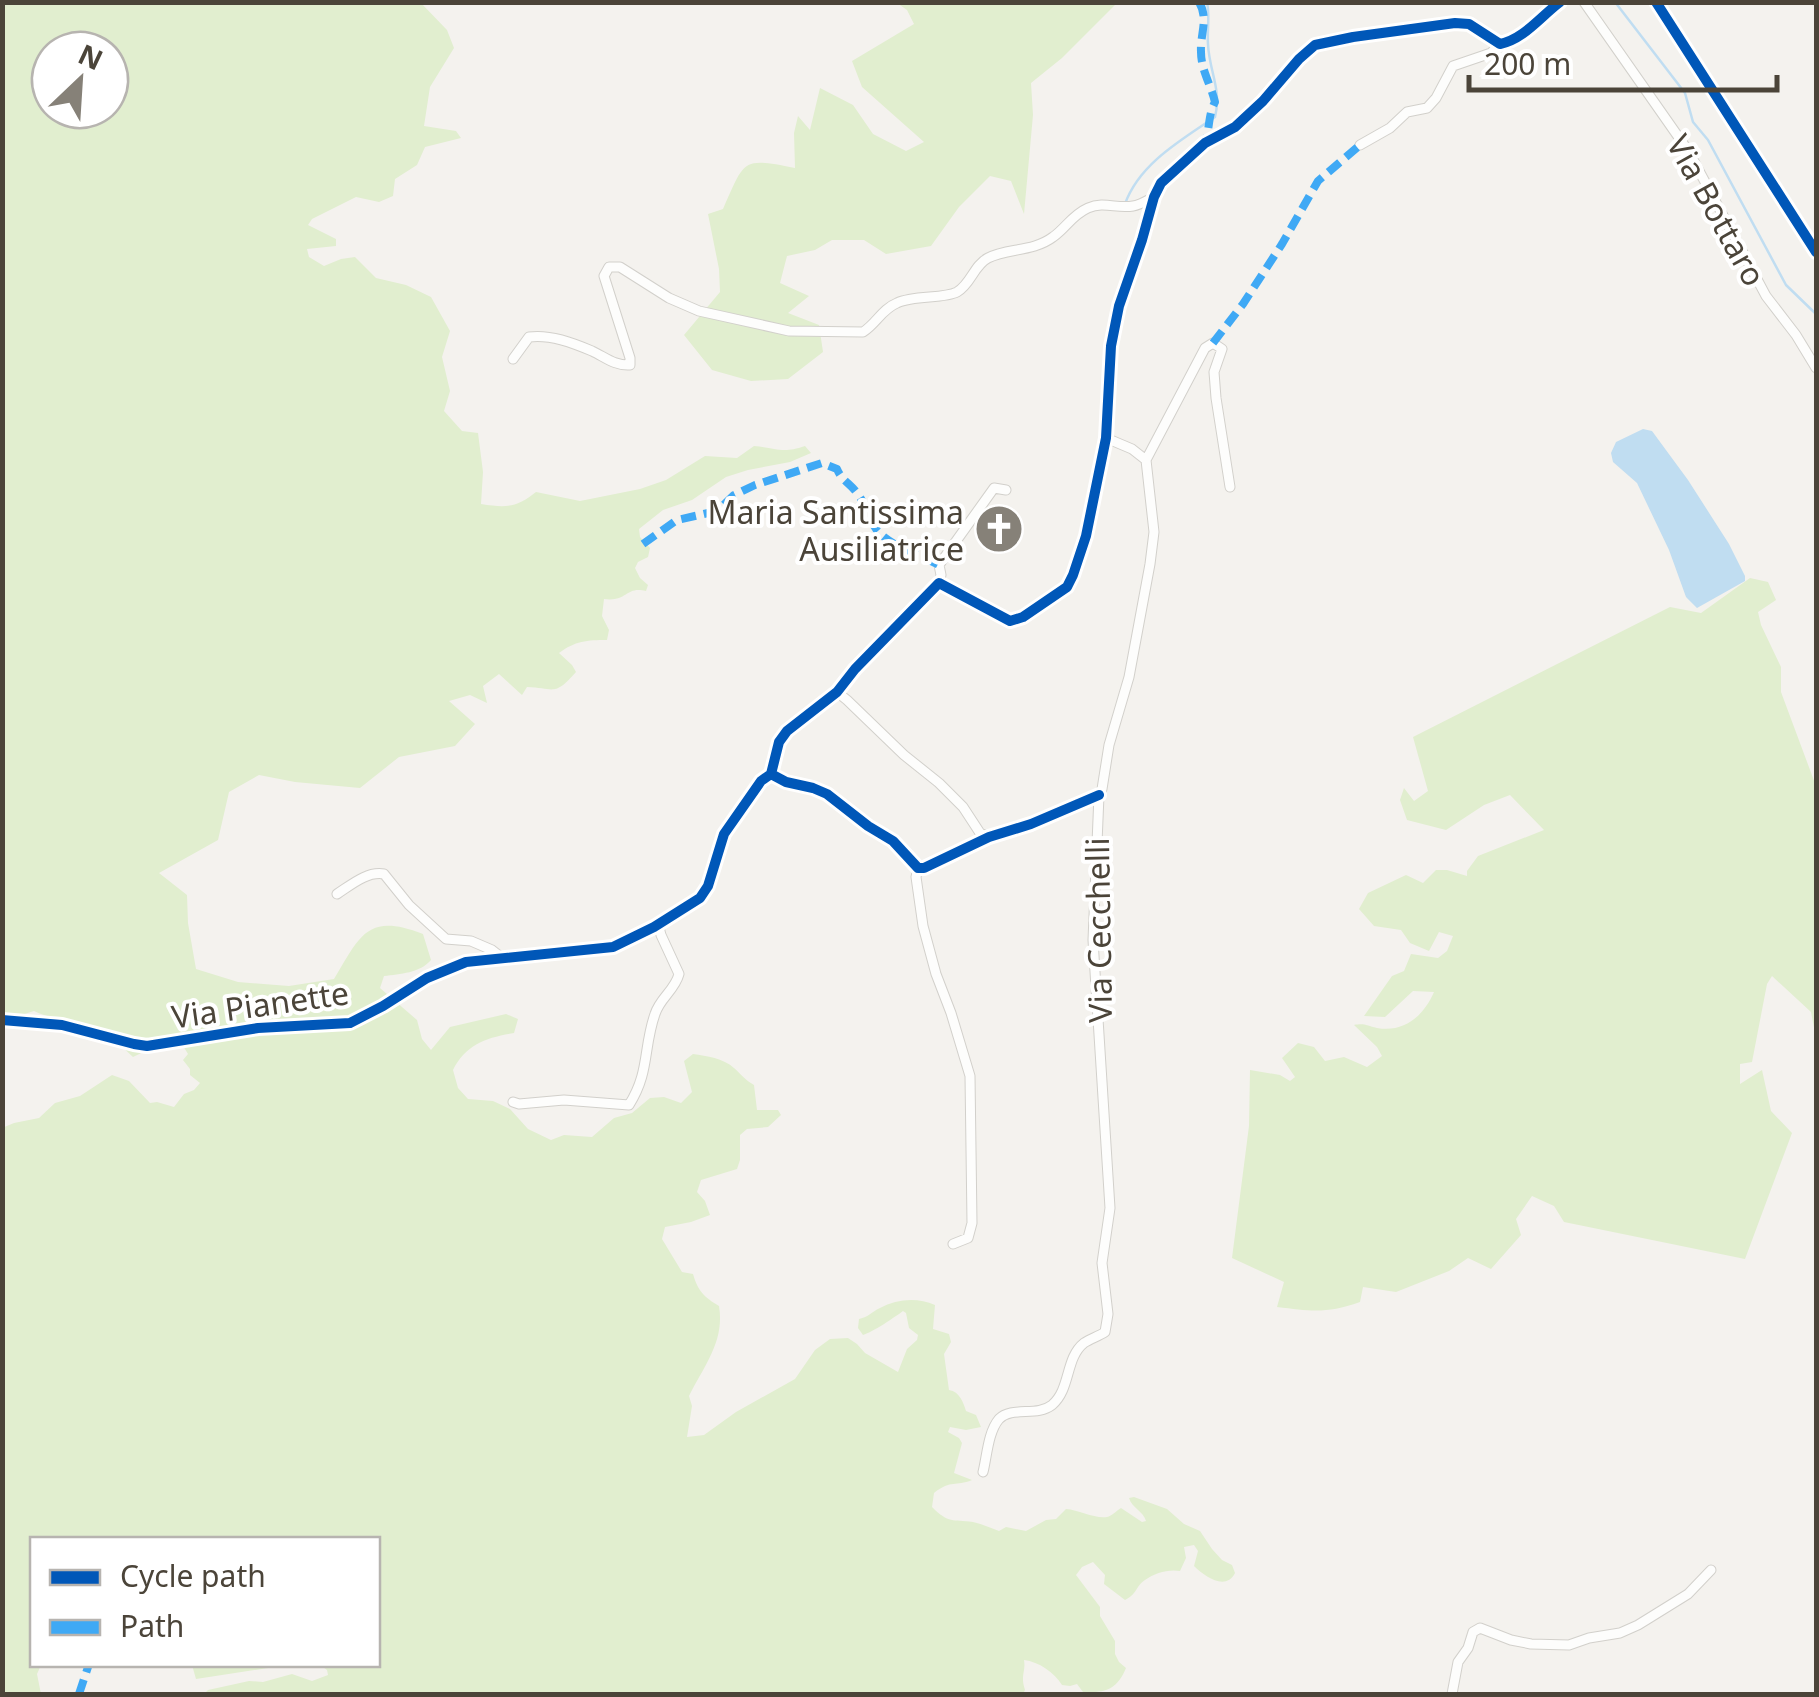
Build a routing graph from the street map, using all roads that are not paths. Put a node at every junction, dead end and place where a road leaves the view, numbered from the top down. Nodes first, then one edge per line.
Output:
1 (1560, 2) edge
2 (1584, 2) edge
3 (1660, 4) edge
4 (1500, 44) junction
5 (1360, 145) dead end
6 (1154, 196) junction
7 (1816, 250) edge
8 (513, 359) dead end
9 (1816, 368) edge
10 (1106, 438) junction
11 (1146, 460) junction
12 (1230, 487) dead end
13 (1006, 490) dead end
14 (939, 583) junction
15 (837, 692) junction
16 (771, 774) junction
17 (1099, 795) junction
18 (989, 837) junction
19 (918, 868) junction
20 (337, 894) dead end
21 (658, 923) junction
22 (501, 957) junction
23 (2, 1020) edge
24 (513, 1102) dead end
25 (953, 1244) dead end
26 (984, 1472) dead end
27 (1710, 1570) dead end
28 (1452, 1694) edge

1 - 4 street
2 - 9 street, Via Bottaro
3 - 7 main road
4 - 5 street
4 - 6 street
6 - 8 street
6 - 10 street
10 - 11 street
10 - 14 street
11 - 12 street
11 - 17 street, Via Cecchelli
13 - 14 street
14 - 15 street, Via Pianette
15 - 16 street, Via Pianette
15 - 18 street
16 - 19 street
16 - 21 street, Via Pianette
17 - 18 street
17 - 26 street, Via Cecchelli
18 - 19 street
19 - 25 street
20 - 22 street
21 - 22 street, Via Pianette
21 - 24 street
22 - 23 street, Via Pianette
27 - 28 street

